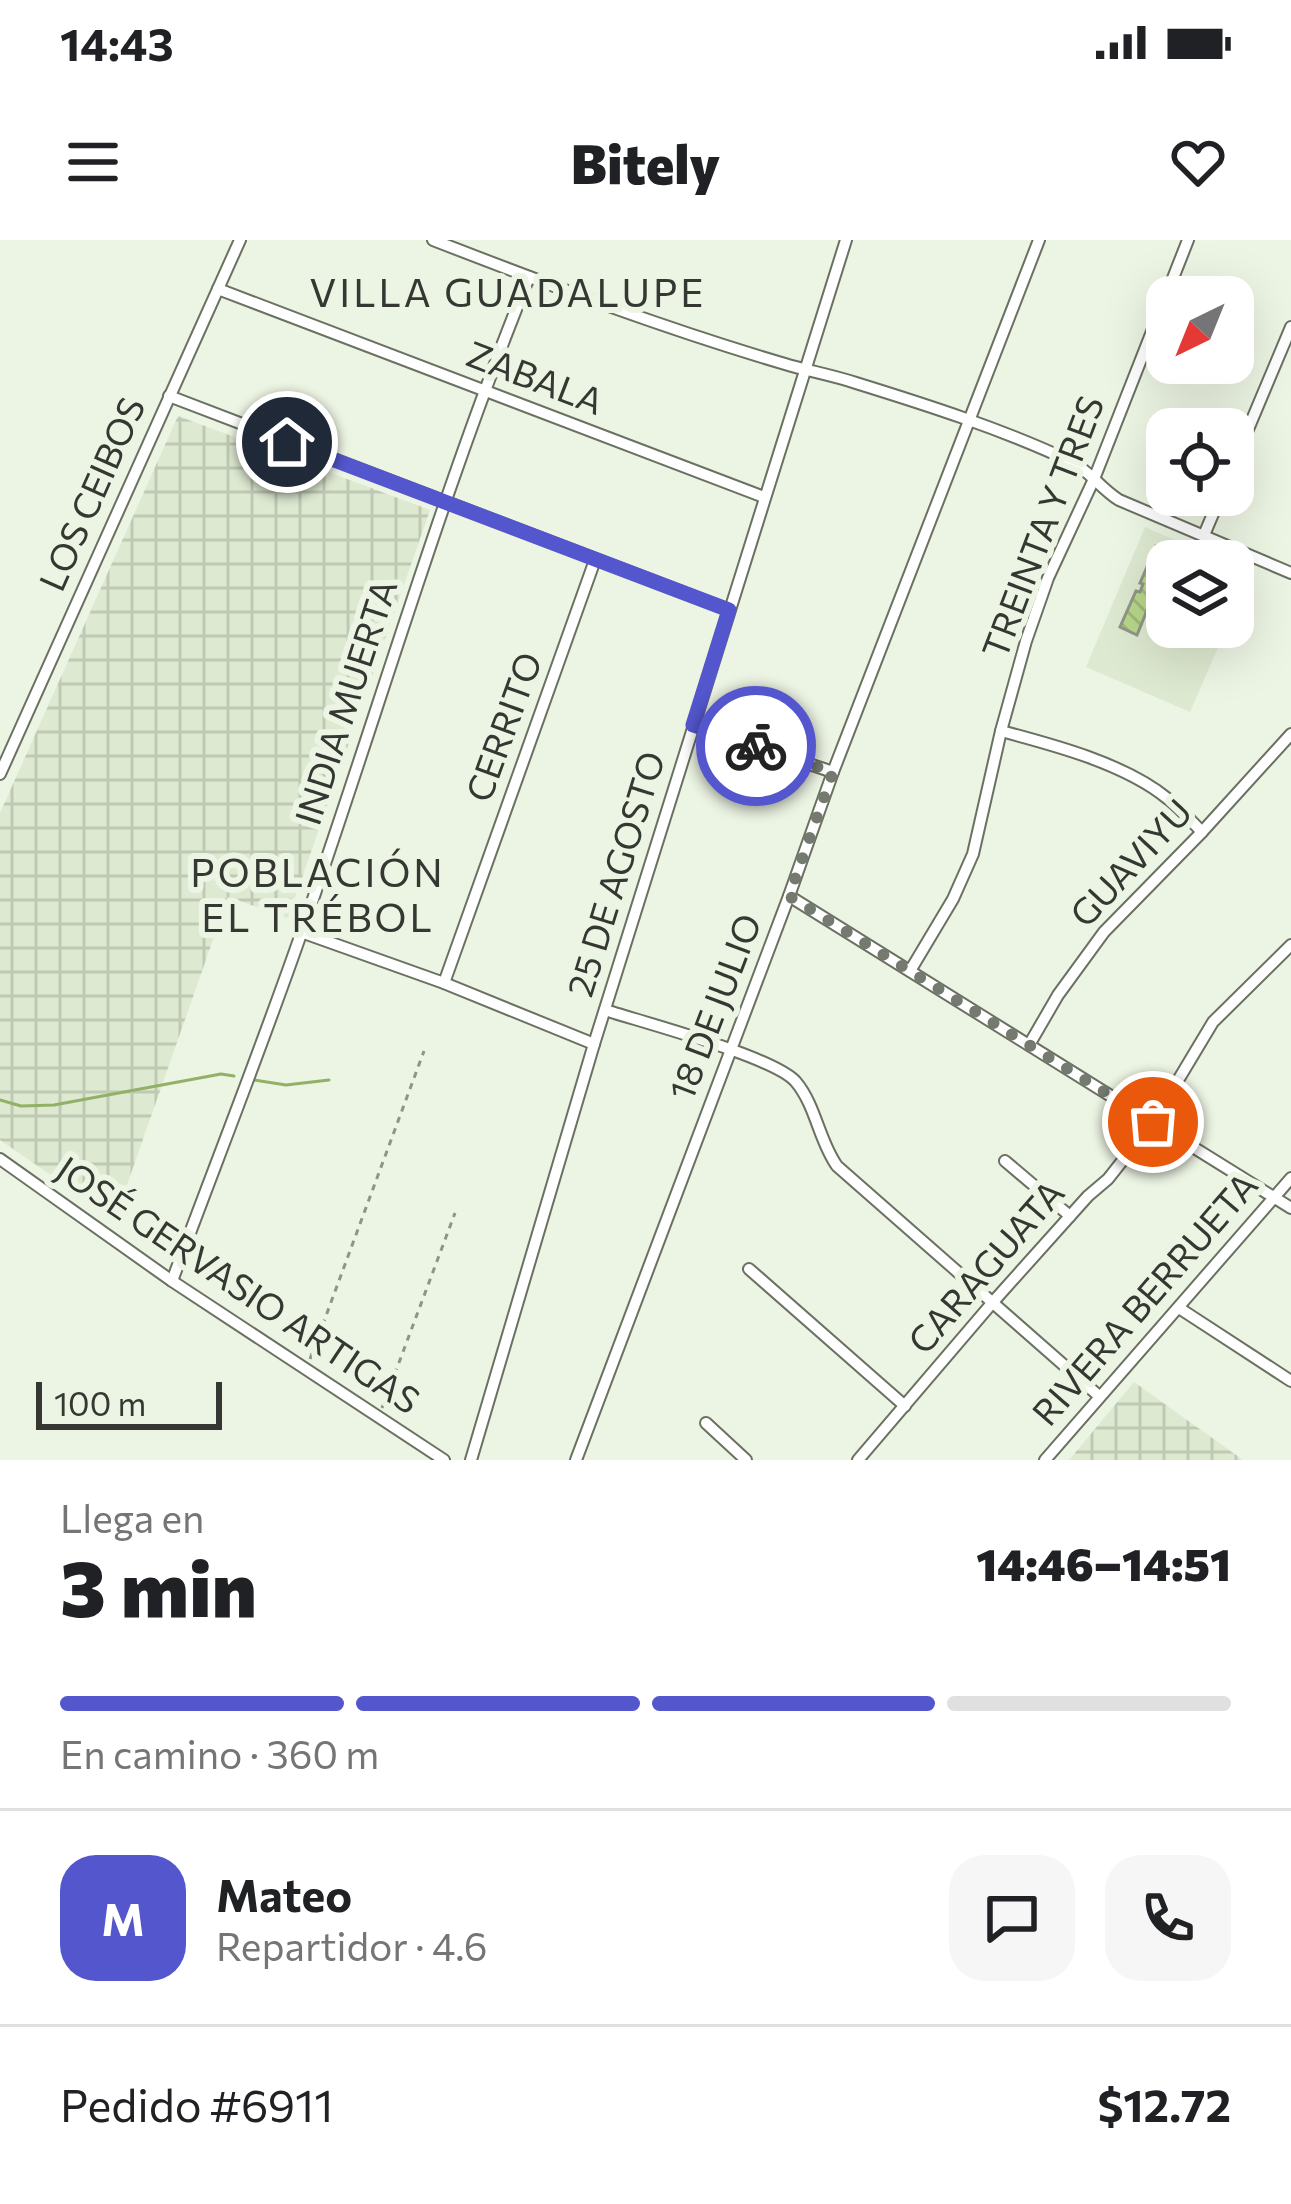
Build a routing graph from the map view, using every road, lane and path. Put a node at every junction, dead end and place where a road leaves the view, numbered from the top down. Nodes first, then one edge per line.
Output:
1 (240, 240) edge
2 (433, 240) edge
3 (846, 240) edge
4 (1039, 240) edge
5 (1188, 240) edge
6 (529, 277) junction
7 (218, 289) junction
8 (1291, 327) edge
9 (807, 370) junction
10 (483, 391) junction
11 (169, 396) junction
12 (1254, 415) edge
13 (970, 422) junction
14 (1094, 479) junction
15 (764, 496) junction
16 (444, 502) junction
17 (1212, 516) edge
18 (1204, 535) junction
19 (595, 560) junction
20 (1291, 573) edge
21 (729, 610) junction
22 (693, 725) junction
23 (1001, 731) junction
24 (1291, 734) edge
25 (833, 772) junction
26 (0, 774) edge
27 (1202, 832) junction
28 (789, 896) junction
29 (301, 932) junction
30 (1291, 945) edge
31 (910, 971) junction
32 (445, 983) junction
33 (605, 1010) junction
34 (594, 1044) junction
35 (1029, 1045) junction
36 (730, 1050) junction
37 (424, 1051) dead end
38 (1153, 1122) junction
39 (0, 1159) edge
40 (1005, 1161) dead end
41 (1291, 1178) edge
42 (1274, 1197) junction
43 (1291, 1208) edge
44 (455, 1213) dead end
45 (1070, 1216) junction
46 (749, 1269) dead end
47 (172, 1281) junction
48 (992, 1302) junction
49 (1179, 1308) junction
50 (306, 1370) junction
51 (1291, 1381) edge
52 (1099, 1396) junction
53 (905, 1406) junction
54 (379, 1417) junction
55 (706, 1423) dead end
56 (444, 1460) edge
57 (471, 1460) edge
58 (576, 1460) edge
59 (746, 1460) edge
60 (858, 1460) edge
61 (1045, 1460) edge

1 - 7 street, LOS CEIBOS
2 - 6 street
3 - 9 street, 25 DE AGOSTO
4 - 13 street, 18 DE JULIO
5 - 14 street, TREINTA Y TRES
6 - 9 street
6 - 10 street, INDIA MUERTA
7 - 10 street, ZABALA
7 - 11 street, LOS CEIBOS
8 - 12 street
9 - 13 street
9 - 15 street, 25 DE AGOSTO
10 - 15 street, ZABALA
10 - 16 street, INDIA MUERTA
11 - 16 street
11 - 26 street, LOS CEIBOS
13 - 14 street
13 - 25 street, 18 DE JULIO
14 - 18 street
14 - 23 street, TREINTA Y TRES
15 - 21 street, 25 DE AGOSTO
16 - 19 street
16 - 29 street, INDIA MUERTA
17 - 18 street
18 - 20 street
19 - 21 street
19 - 32 street, CERRITO
21 - 22 street, 25 DE AGOSTO
22 - 25 street
22 - 33 street, 25 DE AGOSTO
23 - 27 street
23 - 31 street, TREINTA Y TRES
24 - 27 street, GUAVIYU
25 - 28 street, 18 DE JULIO
27 - 35 street, GUAVIYU
28 - 31 street
28 - 36 street, 18 DE JULIO
29 - 32 street
29 - 47 street, INDIA MUERTA
30 - 38 street, CARAGUATA
31 - 35 street
32 - 34 street
33 - 34 street, 25 DE AGOSTO
33 - 36 street
34 - 57 street, 25 DE AGOSTO
35 - 38 street
36 - 48 street
36 - 58 street, 18 DE JULIO
37 - 50 path
38 - 42 street
38 - 45 street, CARAGUATA
39 - 47 street, JOSÉ GERVASIO ARTIGAS
40 - 45 street
41 - 42 street, RIVERA BERRUETA
42 - 43 street
42 - 49 street, RIVERA BERRUETA
44 - 54 path
45 - 48 street, CARAGUATA
46 - 53 street
47 - 50 street, JOSÉ GERVASIO ARTIGAS
48 - 52 street
48 - 53 street, CARAGUATA
49 - 51 street
49 - 52 street, RIVERA BERRUETA
50 - 54 street, JOSÉ GERVASIO ARTIGAS
52 - 61 street, RIVERA BERRUETA
53 - 60 street, CARAGUATA
54 - 56 street, JOSÉ GERVASIO ARTIGAS
55 - 59 street

